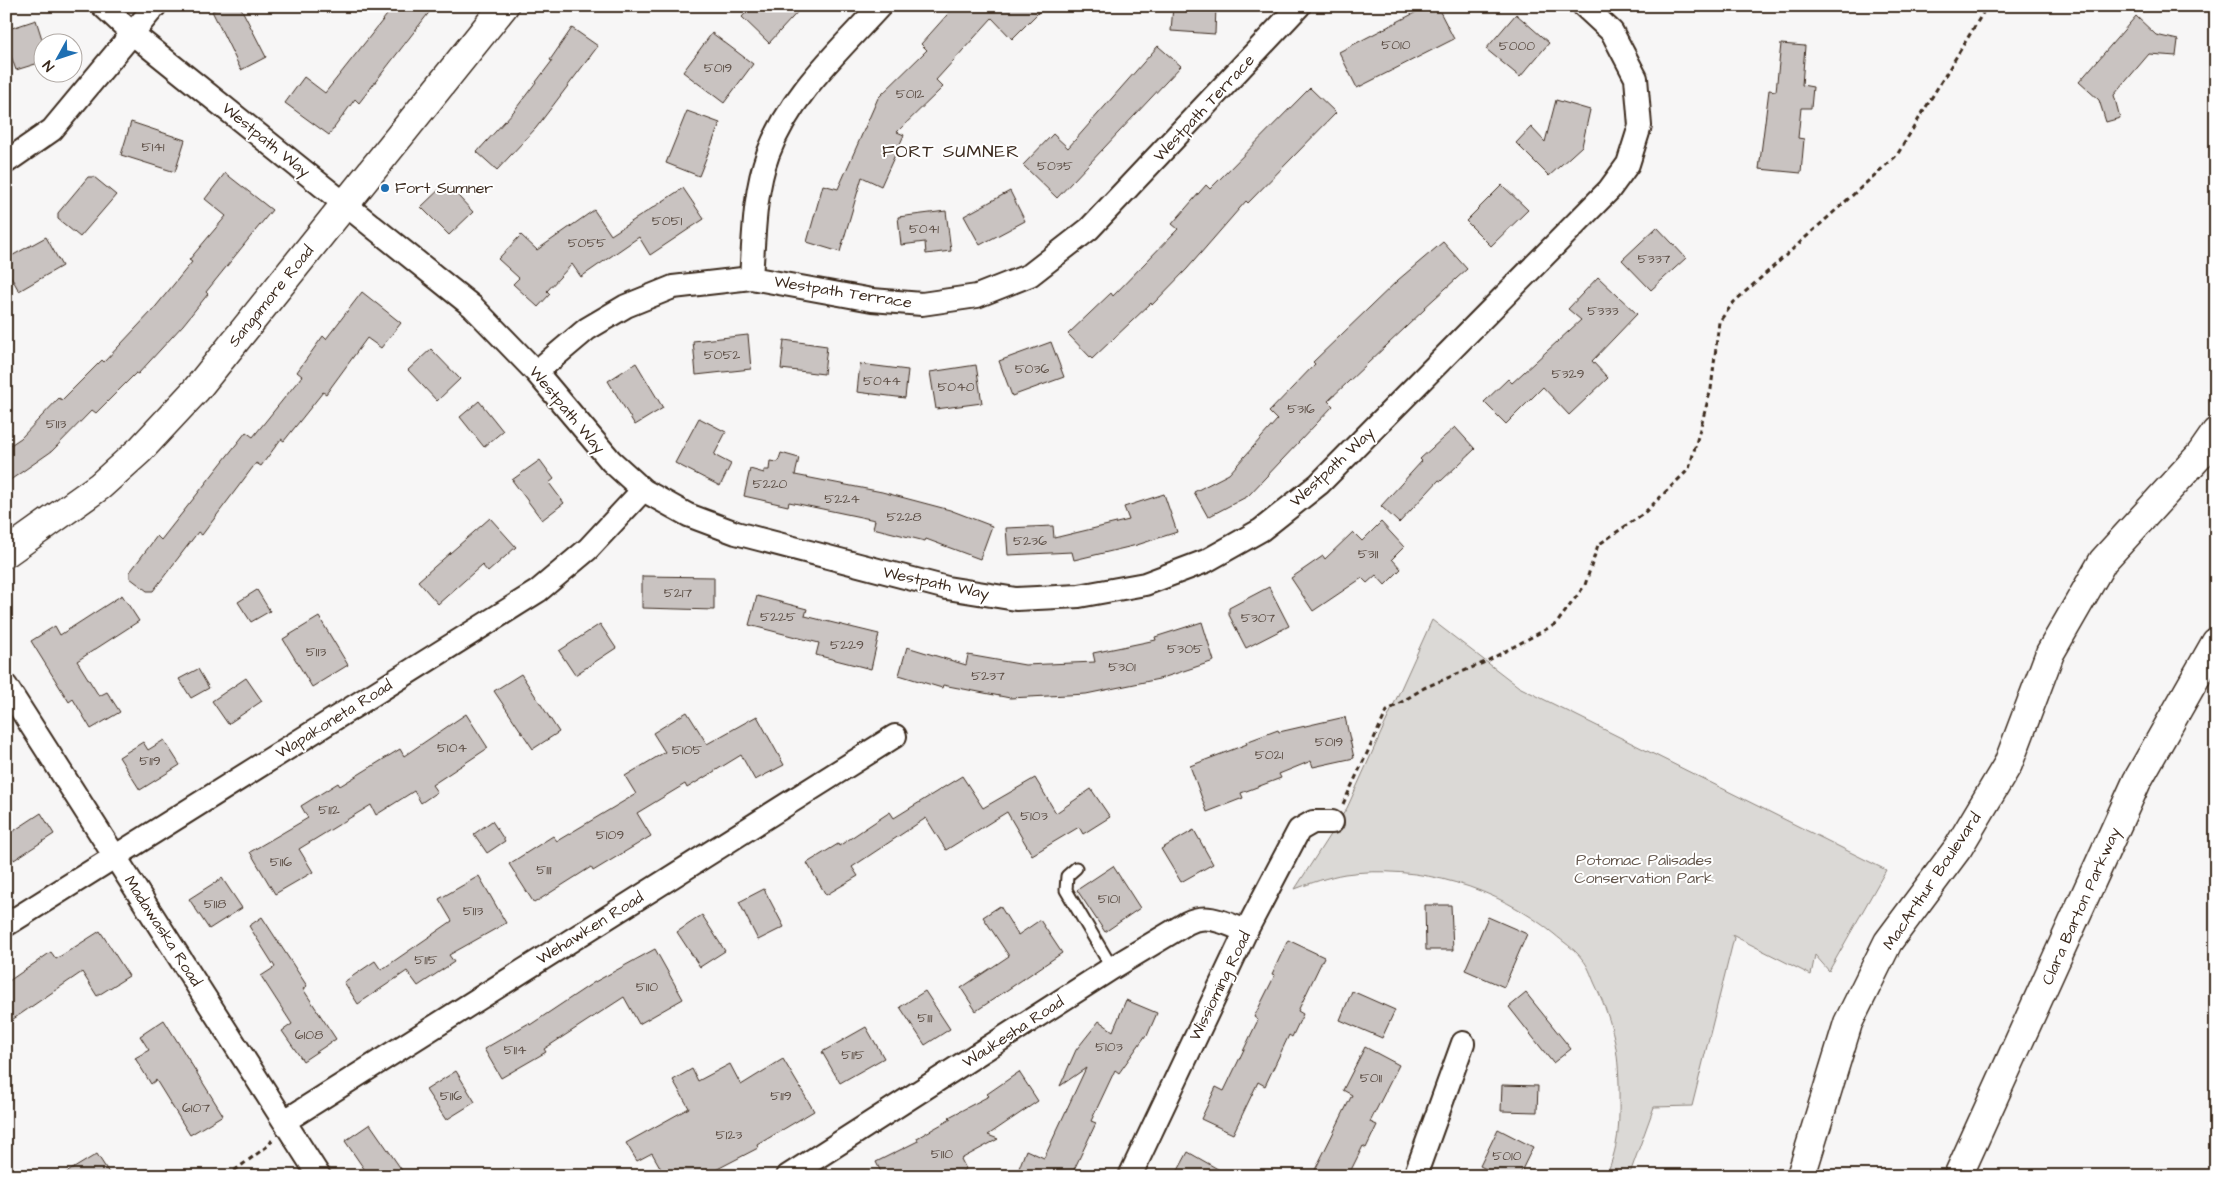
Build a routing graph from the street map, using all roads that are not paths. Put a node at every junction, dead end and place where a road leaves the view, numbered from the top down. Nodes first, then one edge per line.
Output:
1 (103, 6) edge
2 (155, 6) edge
3 (504, 6) edge
4 (880, 6) edge
5 (1299, 6) edge
6 (1584, 6) edge
7 (133, 34) junction
8 (6, 162) edge
9 (346, 203) junction
10 (751, 278) junction
11 (536, 372) junction
12 (2216, 432) edge
13 (643, 490) junction
14 (6, 553) edge
15 (2216, 642) edge
16 (6, 686) edge
17 (895, 736) dead end
18 (1332, 822) road end
19 (115, 857) junction
20 (1076, 868) dead end
21 (6, 925) edge
22 (1246, 931) junction
23 (1112, 968) junction
24 (1463, 1043) dead end
25 (284, 1121) junction
26 (319, 1176) edge
27 (788, 1176) edge
28 (1130, 1176) edge
29 (1415, 1176) edge
30 (1801, 1176) edge
31 (1958, 1176) edge

1 - 7 street, Westpath Way
2 - 7 street
3 - 9 main road, Sangamore Road
4 - 10 street
5 - 10 street, Westpath Terrace
6 - 13 street, Westpath Way
7 - 8 street
7 - 9 street, Westpath Way
9 - 11 street, Westpath Way
9 - 14 main road, Sangamore Road
10 - 11 street, Westpath Terrace
11 - 13 street, Westpath Way
12 - 30 main road, MacArthur Boulevard
13 - 19 street, Wapakoneta Road
15 - 31 main road, Clara Barton Parkway
16 - 19 street, Madawaska Road
17 - 25 street, Wehawken Road
18 - 22 street, Wissioming Road
19 - 21 street, Wapakoneta Road
19 - 25 street, Madawaska Road
20 - 23 lane
22 - 23 street, Waukesha Road
22 - 28 street, Wissioming Road
23 - 27 street, Waukesha Road
24 - 29 street
25 - 26 street, Madawaska Road

